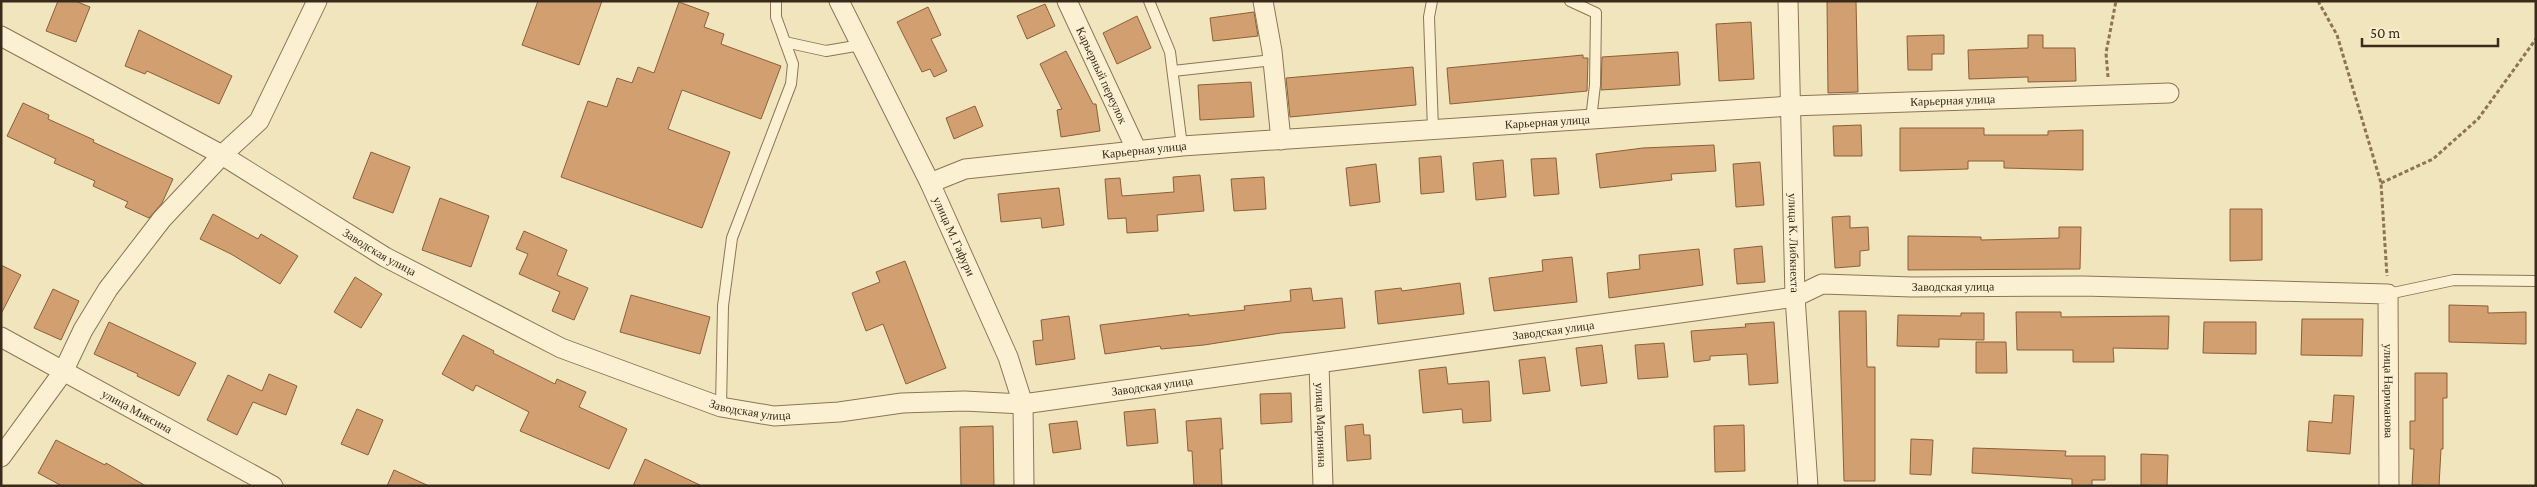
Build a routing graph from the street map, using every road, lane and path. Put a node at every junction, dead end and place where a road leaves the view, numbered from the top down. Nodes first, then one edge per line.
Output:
1 (317, 1) edge
2 (776, 1) edge
3 (839, 1) edge
4 (1067, 1) edge
5 (1149, 1) edge
6 (1263, 1) edge
7 (1570, 1) edge
8 (1788, 1) edge
9 (2116, 1) edge
10 (2318, 1) edge
11 (1433, 2) edge
12 (1, 36) edge
13 (2536, 39) edge
14 (784, 42) junction
15 (861, 45) junction
16 (1273, 60) junction
17 (1173, 71) junction
18 (2169, 93) dead end
19 (2110, 95) junction
20 (1791, 106) junction
21 (1591, 119) junction
22 (1433, 129) junction
23 (1281, 140) junction
24 (1182, 146) junction
25 (1137, 151) junction
26 (222, 156) junction
27 (930, 183) junction
28 (2381, 183) junction
29 (2536, 281) edge
30 (2388, 294) junction
31 (1795, 297) junction
32 (1, 338) edge
33 (1319, 364) junction
34 (63, 372) junction
35 (1023, 404) junction
36 (721, 407) junction
37 (1, 457) edge
38 (273, 486) edge
39 (1024, 486) edge
40 (1323, 486) edge
41 (1808, 486) edge
42 (2388, 486) edge

1 - 26 street
2 - 14 lane
3 - 15 street, улица М. Гафури
4 - 25 street, Карьерный переулок
5 - 17 lane
6 - 16 street
7 - 21 lane
8 - 20 street, улица К. Либкнехта
9 - 19 path
10 - 28 path
11 - 22 lane
12 - 26 street, Заводская улица
13 - 28 path
14 - 15 lane
14 - 36 lane
15 - 27 street, улица М. Гафури
16 - 17 lane
16 - 23 street
17 - 24 lane
18 - 19 street, Карьерная улица
19 - 20 street, Карьерная улица
20 - 21 street, Карьерная улица
20 - 31 street, улица К. Либкнехта
21 - 22 street, Карьерная улица
22 - 23 street, Карьерная улица
23 - 24 street, Карьерная улица
24 - 25 street, Карьерная улица
25 - 27 street, Карьерная улица
26 - 34 street
26 - 36 street, Заводская улица
27 - 35 street, улица М. Гафури
28 - 30 path
29 - 30 lane
30 - 31 street, Заводская улица
30 - 42 street, улица Нариманова
31 - 33 street, Заводская улица
31 - 41 street, улица К. Либкнехта
32 - 34 street, улица Миксина
33 - 35 street, Заводская улица
33 - 40 street, улица Маринина
34 - 37 street
34 - 38 street, улица Миксина
35 - 36 street, Заводская улица
35 - 39 street, улица М. Гафури

